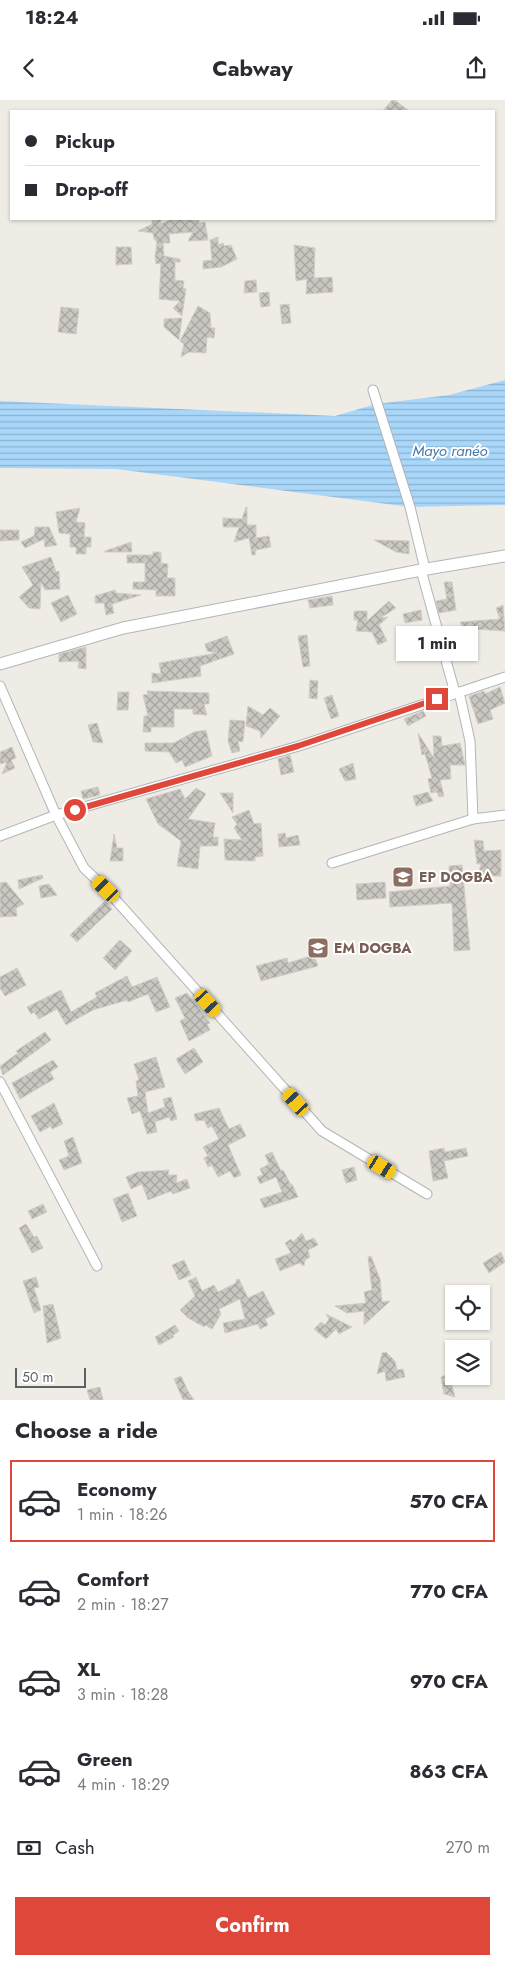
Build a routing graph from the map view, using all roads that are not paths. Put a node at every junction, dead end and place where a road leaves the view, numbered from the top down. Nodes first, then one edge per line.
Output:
1 (373, 390) dead end
2 (505, 556) edge
3 (423, 569) junction
4 (0, 664) edge
5 (505, 677) edge
6 (0, 686) edge
7 (457, 692) junction
8 (56, 815) junction
9 (505, 815) edge
10 (474, 819) junction
11 (0, 836) edge
12 (332, 863) dead end
13 (0, 1082) edge
14 (427, 1194) dead end
15 (97, 1266) dead end

1 - 3 street
2 - 3 street
3 - 4 street
3 - 7 street
5 - 7 street
6 - 8 street
7 - 8 street
7 - 10 street
8 - 11 street
8 - 14 street
9 - 10 street
10 - 12 street
13 - 15 street

